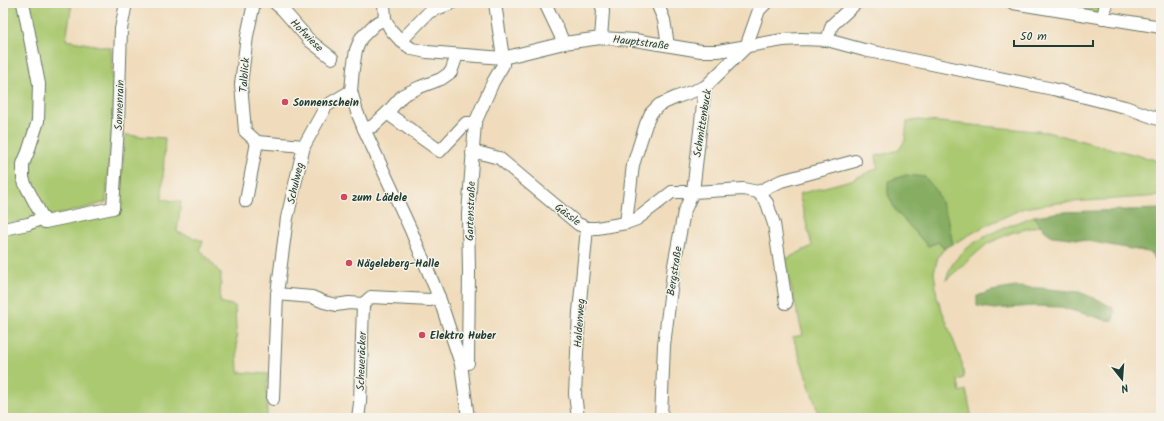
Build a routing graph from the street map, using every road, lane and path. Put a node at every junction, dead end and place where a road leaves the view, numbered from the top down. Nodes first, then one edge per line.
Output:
1 (23, 3) edge
2 (126, 3) edge
3 (254, 3) edge
4 (384, 3) edge
5 (452, 3) edge
6 (495, 3) edge
7 (545, 3) edge
8 (601, 3) edge
9 (657, 3) edge
10 (766, 3) edge
11 (856, 3) edge
12 (1106, 3) edge
13 (1018, 4) edge
14 (283, 6) edge
15 (1103, 18) junction
16 (385, 19) junction
17 (1161, 27) edge
18 (601, 38) junction
19 (827, 40) junction
20 (400, 41) junction
21 (564, 43) junction
22 (668, 45) junction
23 (746, 47) junction
24 (457, 55) junction
25 (332, 58) dead end
26 (503, 58) junction
27 (705, 87) junction
28 (351, 91) junction
29 (387, 113) junction
30 (1161, 120) edge
31 (475, 123) junction
32 (364, 130) junction
33 (257, 142) junction
34 (304, 146) junction
35 (472, 153) junction
36 (855, 161) dead end
37 (693, 192) junction
38 (758, 192) junction
39 (246, 201) dead end
40 (43, 218) junction
41 (626, 223) junction
42 (587, 228) junction
43 (3, 229) edge
44 (277, 294) junction
45 (439, 297) junction
46 (786, 303) dead end
47 (363, 304) junction
48 (461, 364) junction
49 (273, 399) dead end
50 (358, 418) edge
51 (468, 418) edge
52 (578, 418) edge
53 (661, 418) edge

1 - 40 street
2 - 40 street, Sonnenrain
3 - 33 street, Talblick
4 - 16 street, Hauptstraße
5 - 20 street
6 - 26 street
7 - 21 street
8 - 18 street
9 - 22 street
10 - 23 street
11 - 19 street
12 - 15 street
13 - 15 street
14 - 25 street, Hofwiese
15 - 17 street
16 - 20 street, Hauptstraße
16 - 28 street
18 - 21 street, Hauptstraße
18 - 22 street, Hauptstraße
19 - 23 street, Hauptstraße
19 - 30 street, Hauptstraße
20 - 24 street, Hauptstraße
21 - 26 street, Hauptstraße
22 - 23 street, Hauptstraße
23 - 27 street, Schmittenbuck
24 - 26 street, Hauptstraße
24 - 29 street
26 - 31 street, Gartenstraße
27 - 37 street, Schmittenbuck
27 - 41 street
28 - 32 street
28 - 34 street, Schulweg
29 - 31 street
29 - 32 street
31 - 35 street, Gartenstraße
32 - 45 street
33 - 34 street
33 - 39 street
34 - 44 street, Schulweg
35 - 42 street, Gässle
35 - 48 street, Gartenstraße
36 - 38 street
37 - 38 street
37 - 41 street, Gässle
37 - 53 street, Bergstraße
38 - 46 street
40 - 43 street
41 - 42 street, Gässle
42 - 52 street, Haldenweg
44 - 47 street
44 - 49 street, Schulweg
45 - 47 street
45 - 48 street
47 - 50 street, Scheueräcker
48 - 51 street

